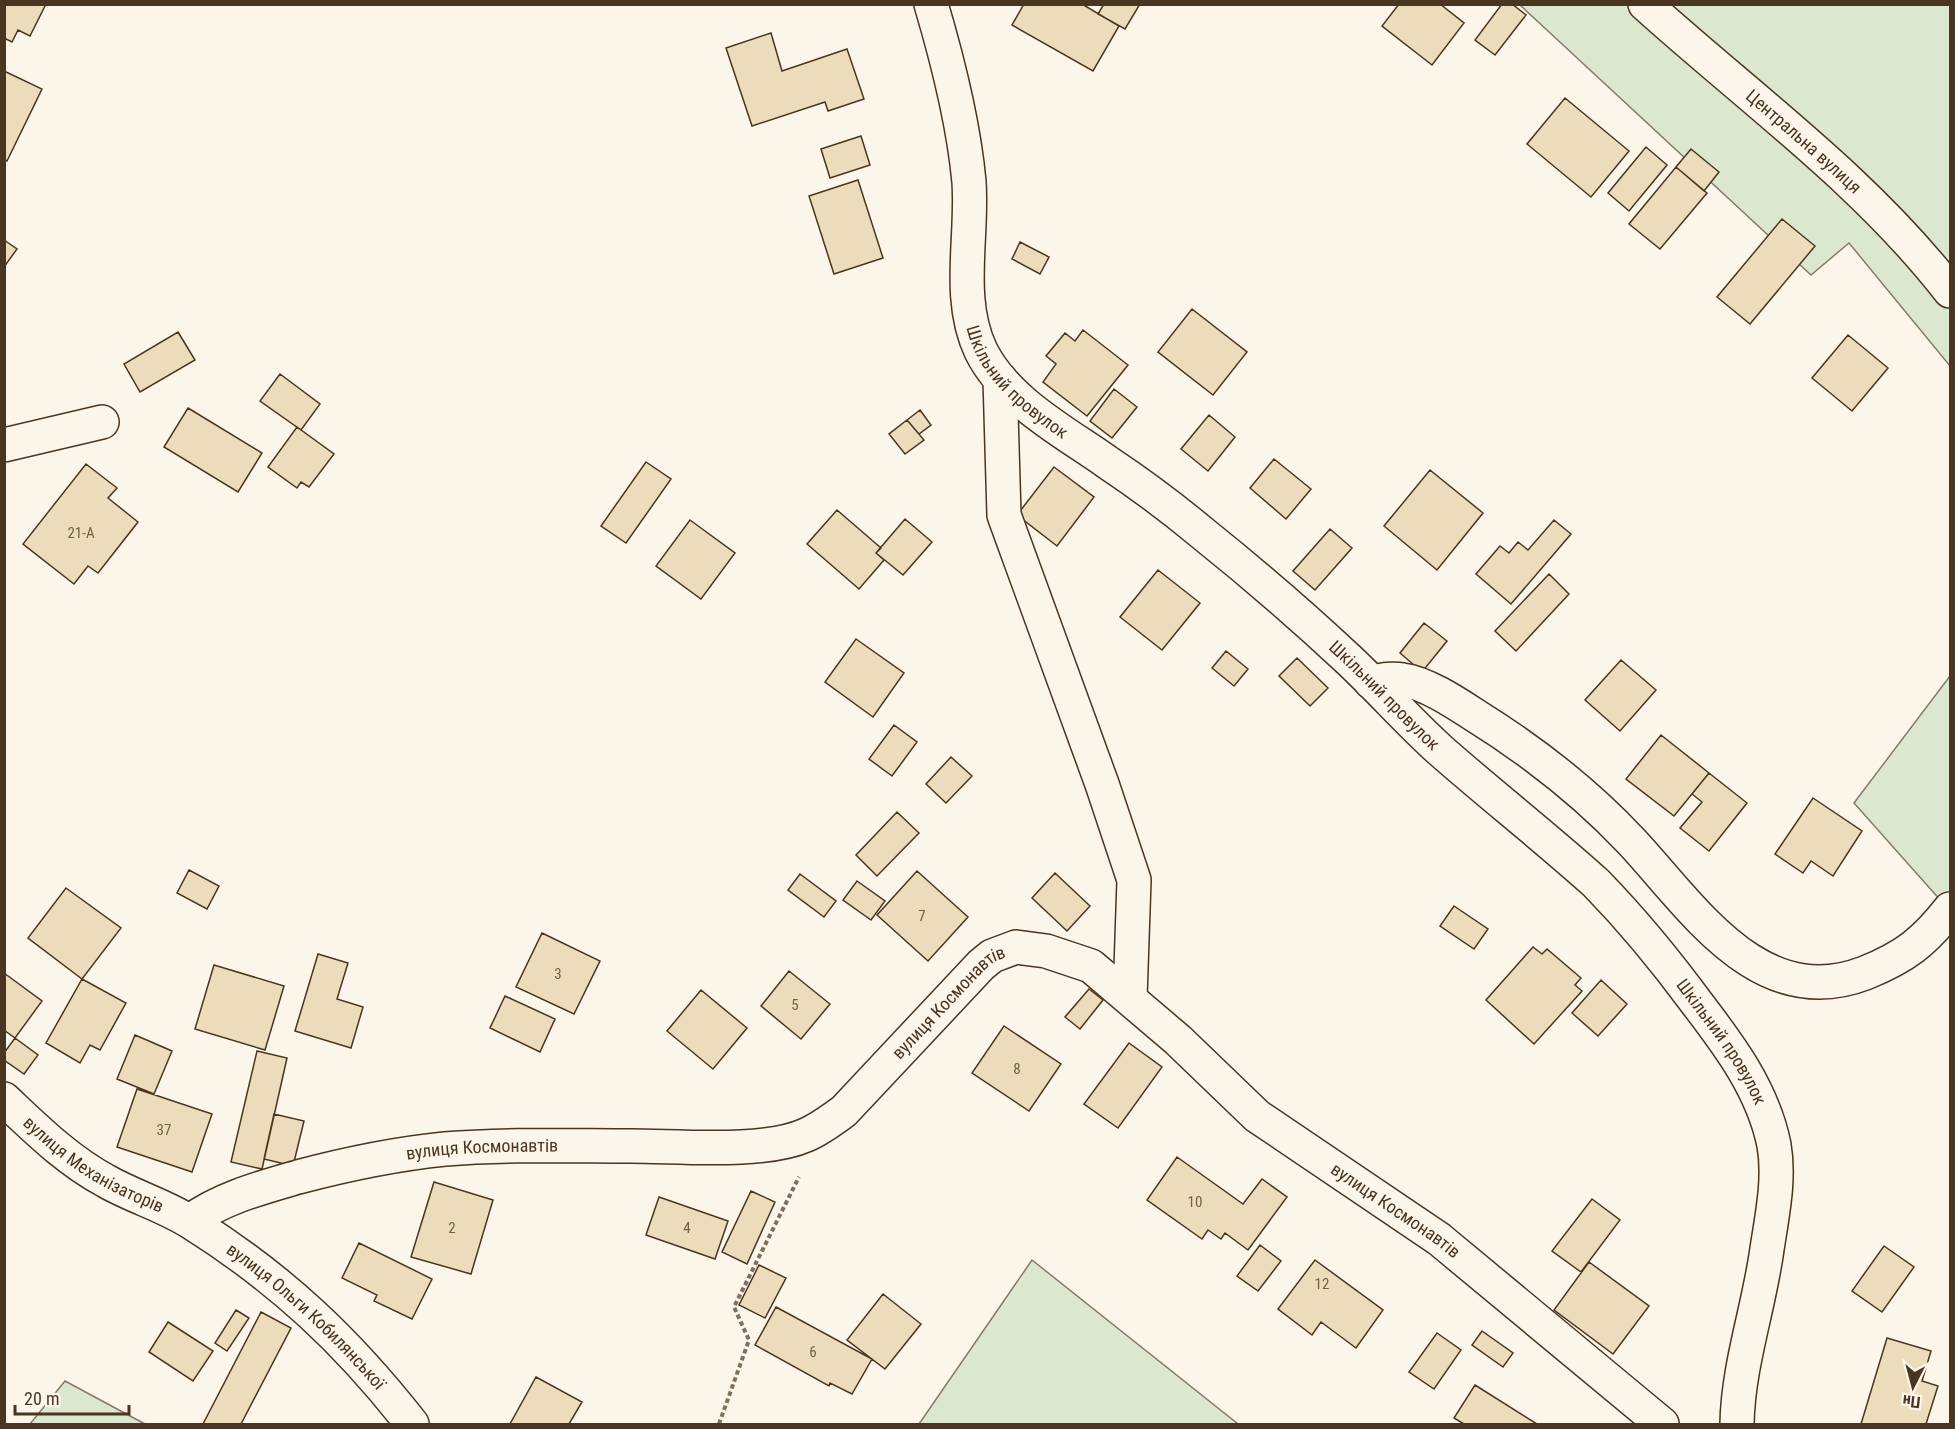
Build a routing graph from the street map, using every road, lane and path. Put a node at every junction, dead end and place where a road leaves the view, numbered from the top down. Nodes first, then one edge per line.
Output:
1 (931, 4) edge
2 (1645, 4) edge
3 (1950, 291) edge
4 (1000, 379) junction
5 (102, 422) dead end
6 (4, 445) edge
7 (1371, 682) junction
8 (1950, 909) edge
9 (1130, 998) junction
10 (4, 1099) edge
11 (825, 1125) junction
12 (190, 1221) junction
13 (412, 1425) edge
14 (719, 1425) edge
15 (1662, 1425) edge
16 (1737, 1425) edge

1 - 4 street, Шкільний провулок
2 - 3 street, Центральна вулиця
4 - 7 street, Шкільний провулок
4 - 9 street
5 - 6 street
7 - 8 street
7 - 16 street, Шкільний провулок
9 - 11 street, вулиця Космонавтів
9 - 15 street, вулиця Космонавтів
10 - 12 street, вулиця Механізаторів
11 - 12 street, вулиця Космонавтів
11 - 14 path
12 - 13 street, вулиця Ольги Кобилянської

